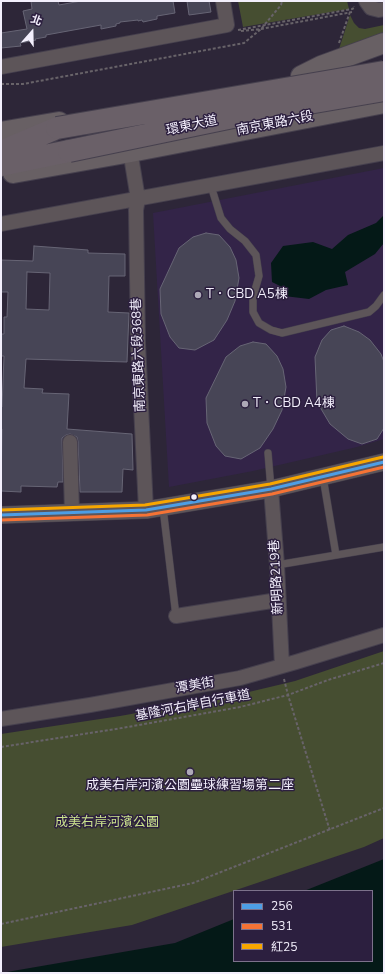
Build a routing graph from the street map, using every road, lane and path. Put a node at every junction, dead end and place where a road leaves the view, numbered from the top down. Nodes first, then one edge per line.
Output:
1 (223, 1) edge
2 (282, 1) edge
3 (261, 29) junction
4 (242, 31) dead end
5 (384, 43) edge
6 (338, 45) dead end
7 (384, 64) edge
8 (1, 67) edge
9 (384, 72) edge
10 (301, 76) junction
11 (1, 84) edge
12 (384, 90) edge
13 (384, 103) edge
14 (121, 112) junction
15 (1, 147) edge
16 (131, 152) junction
17 (384, 153) edge
18 (1, 175) edge
19 (211, 186) junction
20 (138, 199) junction
21 (1, 224) edge
22 (384, 295) edge
23 (70, 442) dead end
24 (268, 453) dead end
25 (384, 462) edge
26 (323, 477) junction
27 (271, 489) junction
28 (154, 509) junction
29 (72, 512) junction
30 (1, 515) edge
31 (384, 547) edge
32 (336, 555) junction
33 (278, 565) junction
34 (278, 600) junction
35 (176, 616) joint
36 (384, 634) edge
37 (384, 663) edge
38 (282, 666) junction
39 (288, 695) junction
40 (1, 719) edge
41 (1, 747) edge
42 (384, 808) edge
43 (330, 830) junction
44 (1, 924) edge

1 - 8 street
2 - 3 path
3 - 4 path
3 - 6 path
3 - 11 path
5 - 10 main road
7 - 10 main road
9 - 15 highway, 環東大道, bridge
10 - 14 main road
12 - 15 highway, 環東大道, bridge
13 - 16 main road, 南京東路六段
14 - 15 main road
14 - 16 street, 南京東路六段368巷
16 - 18 main road, 南京東路六段
16 - 20 street, 南京東路六段368巷
17 - 19 street
19 - 20 street
19 - 22 lane
20 - 21 street
20 - 28 street, 南京東路六段368巷
23 - 29 street
24 - 27 lane
25 - 26 street
26 - 27 street
26 - 32 lane
27 - 28 street
27 - 33 street, 新明路219巷
28 - 29 street
28 - 35 lane
29 - 30 street
31 - 32 lane
32 - 33 lane
33 - 34 street, 新明路219巷
34 - 35 street
34 - 38 street, 新明路219巷
36 - 38 street, 潭美街
37 - 39 path, 基隆河右岸自行車道
38 - 39 path
38 - 40 street, 潭美街
39 - 41 path, 基隆河右岸自行車道
39 - 43 path
42 - 43 path
43 - 44 path

